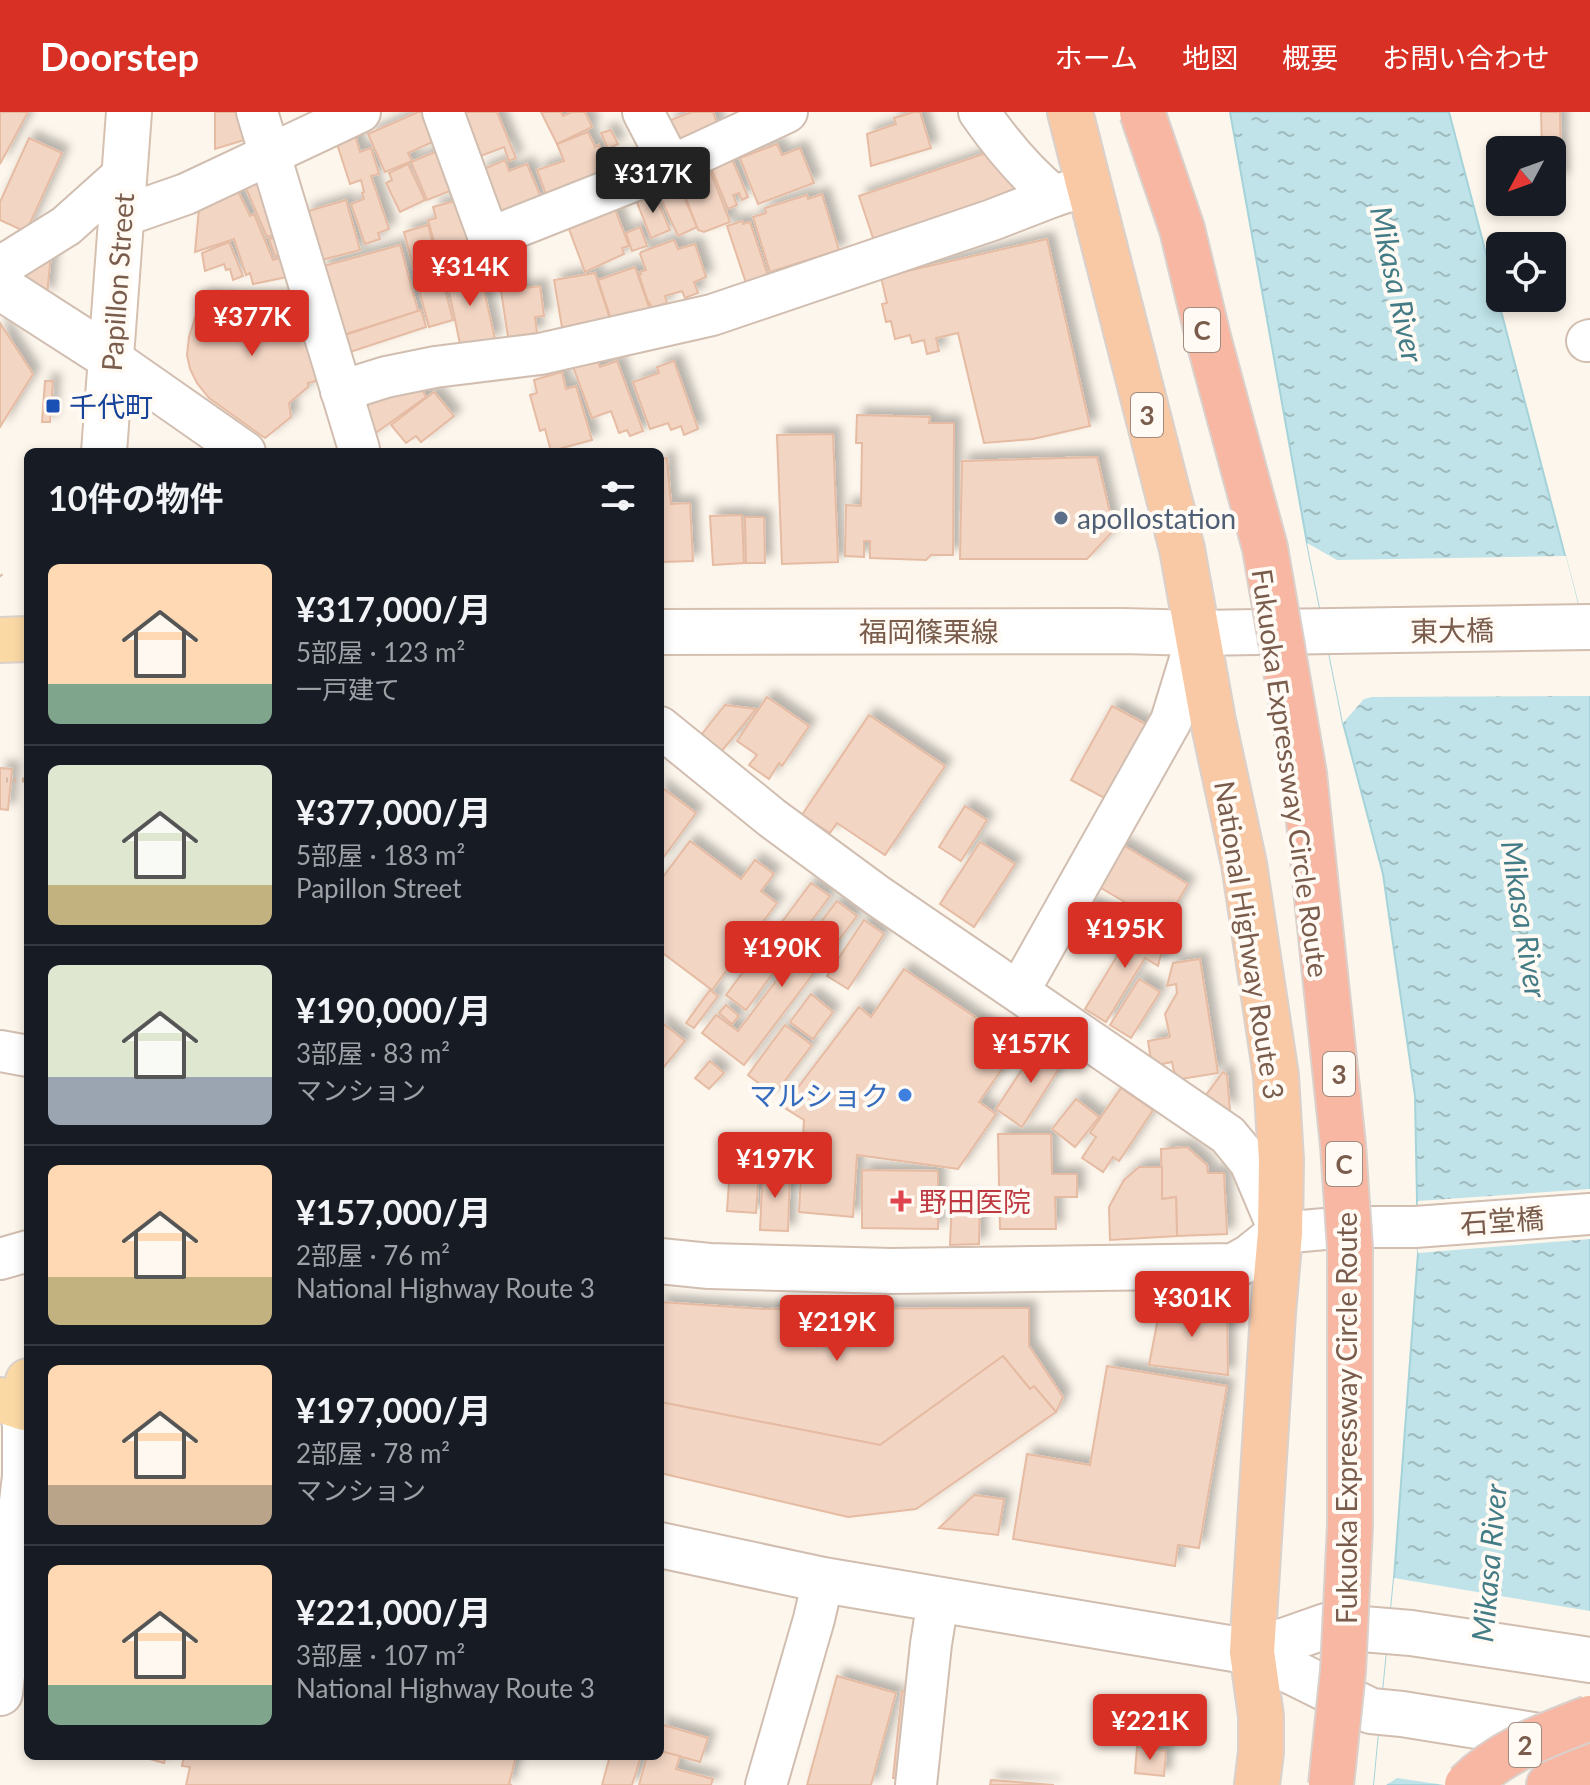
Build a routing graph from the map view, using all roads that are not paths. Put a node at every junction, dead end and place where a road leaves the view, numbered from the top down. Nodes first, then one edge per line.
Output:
1 (129, 112) edge
2 (257, 112) edge
3 (360, 112) edge
4 (443, 112) edge
5 (643, 112) edge
6 (787, 112) edge
7 (979, 112) edge
8 (1070, 112) edge
9 (1140, 112) edge
10 (1153, 112) edge
11 (270, 153) junction
12 (671, 166) junction
13 (124, 174) junction
14 (1071, 191) junction
15 (120, 217) junction
16 (0, 267) edge
17 (0, 287) edge
18 (112, 359) junction
19 (341, 391) junction
20 (104, 448) edge
21 (239, 448) edge
22 (359, 448) edge
23 (1573, 628) edge
24 (664, 632) edge
25 (1267, 632) junction
26 (1198, 633) junction
27 (24, 639) edge
28 (0, 640) edge
29 (664, 730) edge
30 (1019, 991) junction
31 (0, 1051) edge
32 (24, 1055) edge
33 (1590, 1214) edge
34 (1347, 1227) junction
35 (1280, 1233) junction
36 (24, 1252) edge
37 (0, 1259) edge
38 (664, 1261) edge
39 (20, 1400) edge
40 (24, 1461) edge
41 (24, 1485) edge
42 (664, 1546) edge
43 (823, 1580) junction
44 (938, 1600) junction
45 (1326, 1626) junction
46 (1252, 1652) junction
47 (1590, 1660) edge
48 (1331, 1692) junction
49 (0, 1693) edge
50 (1590, 1718) edge
51 (1590, 1745) edge
52 (1590, 1764) edge
53 (766, 1785) edge
54 (916, 1785) edge
55 (1257, 1785) edge
56 (1327, 1785) edge
57 (1467, 1785) edge
58 (1549, 1785) edge

1 - 13 street, Papillon Street
2 - 11 street
3 - 11 street
4 - 12 street
5 - 12 street
6 - 12 street
7 - 14 street
8 - 14 highway, National Highway Route 3 / 3
9 - 56 highway, Fukuoka Expressway Circle Route / C, bridge
9 - 56 highway, Fukuoka Expressway Circle Route / C, bridge
10 - 25 highway, 3
11 - 15 street
11 - 19 street
13 - 15 street, Papillon Street
13 - 16 street
14 - 19 street
14 - 26 highway, National Highway Route 3 / 3
15 - 18 street, Papillon Street
17 - 18 street
18 - 20 street, Papillon Street
18 - 21 street
19 - 22 street
23 - 25 street, 東大橋
24 - 26 street, 福岡篠栗線
25 - 26 street, 福岡篠栗線
25 - 34 highway, 3
26 - 30 street
26 - 35 highway, National Highway Route 3 / 3
27 - 28 main road
29 - 30 street
30 - 35 street
31 - 32 street
33 - 34 street, 石堂橋
34 - 35 street, 石堂橋
34 - 45 highway, 3
35 - 38 street
35 - 46 highway, National Highway Route 3 / 3
36 - 37 street
39 - 40 street
41 - 49 street
42 - 43 street
43 - 44 street
43 - 53 street
44 - 46 street
44 - 54 street
45 - 46 street
45 - 47 street
45 - 48 highway, 3
46 - 48 street
46 - 55 highway, National Highway Route 3 / 3
48 - 51 street, bridge
48 - 56 highway, 3
50 - 57 highway, 2, bridge
52 - 58 highway

